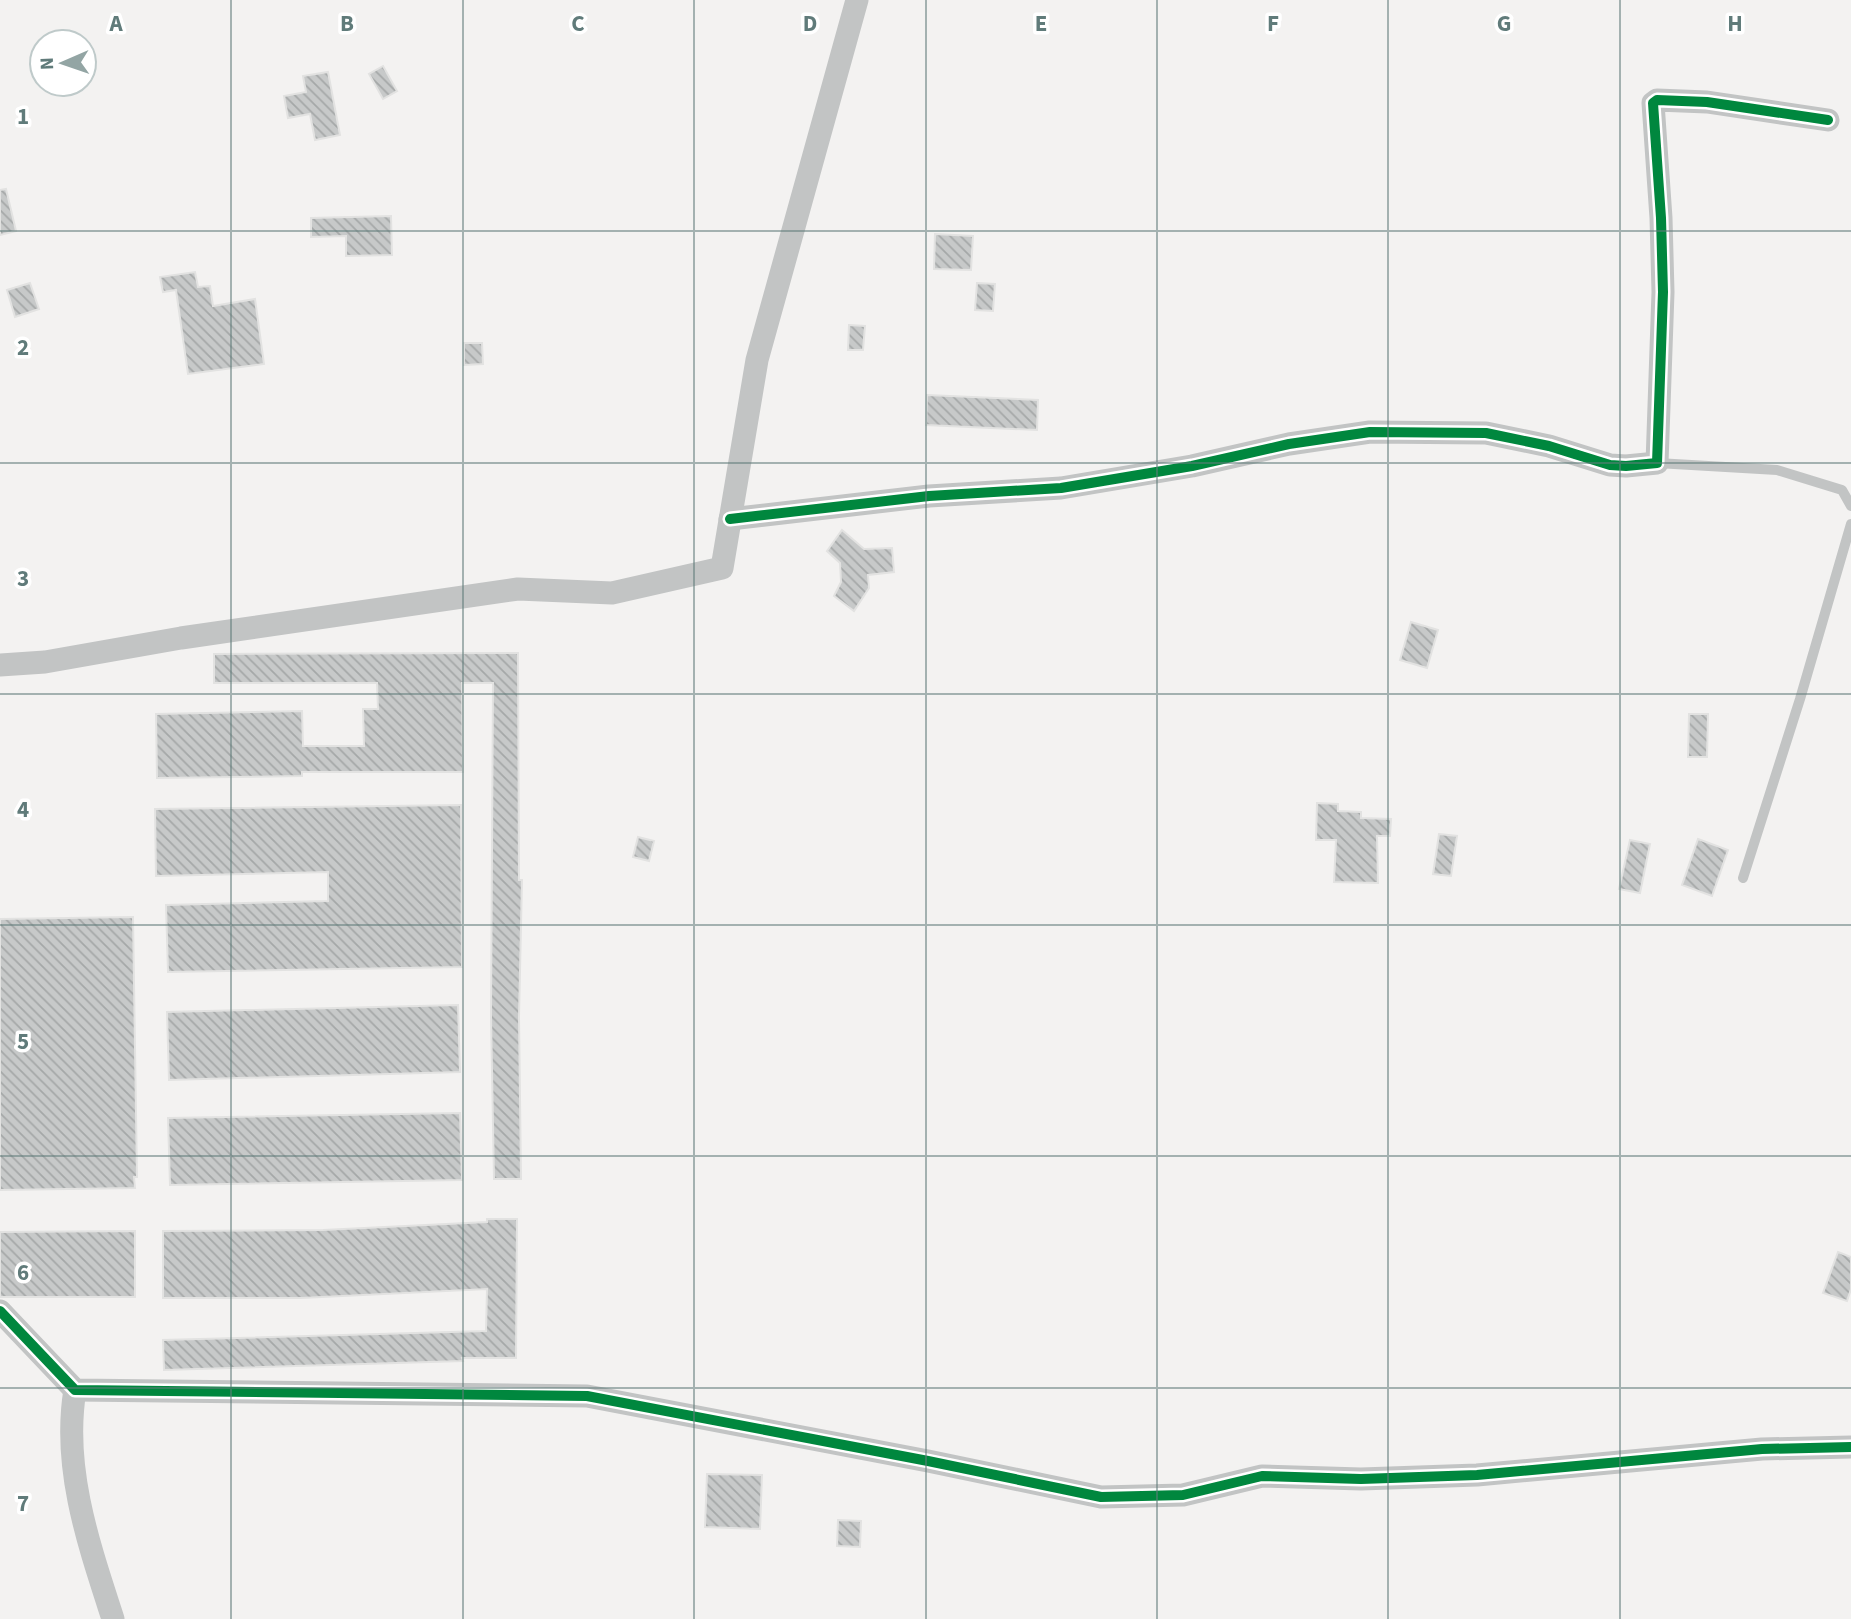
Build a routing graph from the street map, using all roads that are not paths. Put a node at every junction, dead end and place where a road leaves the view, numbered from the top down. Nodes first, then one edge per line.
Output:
1 (857, 0) edge
2 (1828, 120) dead end
3 (1657, 463) junction
4 (1851, 506) edge
5 (730, 519) junction
6 (1851, 524) edge
7 (0, 665) edge
8 (1743, 878) dead end
9 (0, 1311) edge
10 (75, 1390) junction
11 (1851, 1447) edge
12 (113, 1619) edge

1 - 5 street
2 - 3 street
3 - 4 lane
3 - 5 street
5 - 7 street
6 - 8 lane
9 - 10 street
10 - 11 street
10 - 12 street

